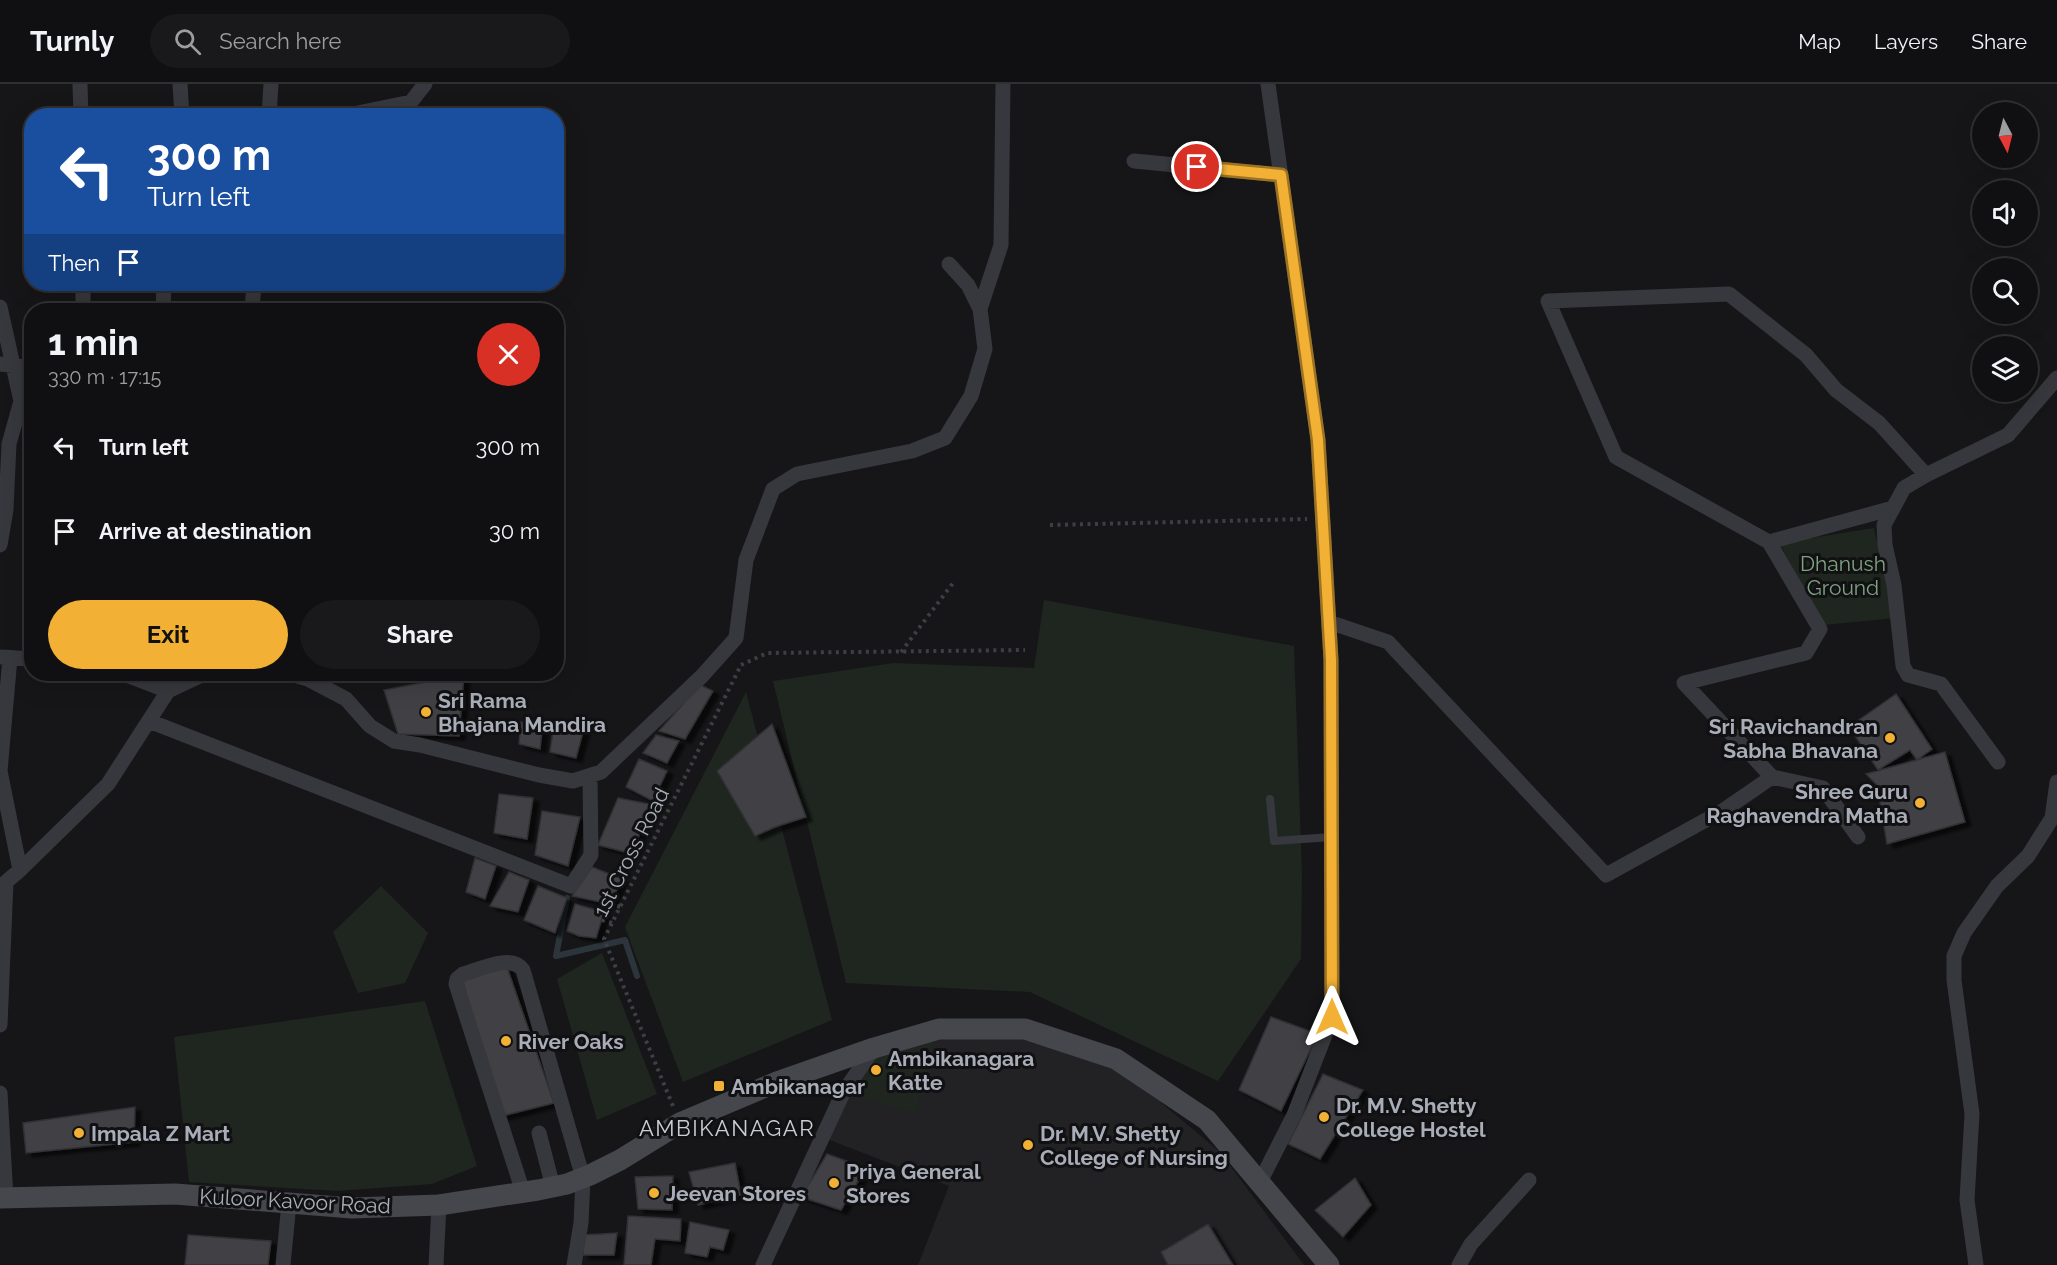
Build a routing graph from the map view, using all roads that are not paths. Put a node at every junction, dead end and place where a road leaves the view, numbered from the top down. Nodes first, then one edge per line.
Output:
1 (80, 84) edge
2 (180, 84) edge
3 (271, 84) edge
4 (425, 84) edge
5 (1003, 84) edge
6 (1268, 84) edge
7 (81, 108) edge
8 (182, 108) edge
9 (270, 108) edge
10 (382, 108) edge
11 (1134, 161) dead end
12 (1281, 175) junction
13 (949, 264) dead end
14 (0, 307) edge
15 (980, 309) junction
16 (6, 365) edge
17 (24, 367) edge
18 (2057, 378) edge
19 (1926, 475) junction
20 (1893, 508) junction
21 (1769, 542) junction
22 (0, 545) edge
23 (1329, 622) junction
24 (5, 657) edge
25 (24, 658) edge
26 (142, 681) edge
27 (174, 681) edge
28 (189, 681) edge
29 (312, 681) edge
30 (168, 691) junction
31 (149, 721) junction
32 (1998, 762) dead end
33 (590, 776) junction
34 (1772, 777) junction
35 (2057, 782) edge
36 (1270, 799) dead end
37 (1332, 837) junction
38 (1858, 837) dead end
39 (20, 870) junction
40 (3, 885) edge
41 (0, 1025) edge
42 (874, 1048) junction
43 (0, 1093) edge
44 (539, 1133) dead end
45 (583, 1178) junction
46 (1529, 1180) dead end
47 (1260, 1182) junction
48 (553, 1187) junction
49 (523, 1192) junction
50 (3, 1198) edge
51 (289, 1203) junction
52 (439, 1205) junction
53 (283, 1265) edge
54 (436, 1265) edge
55 (574, 1265) edge
56 (763, 1265) edge
57 (1329, 1265) edge
58 (1459, 1265) edge
59 (1976, 1265) edge

1 - 7 street
2 - 8 street
3 - 9 street
4 - 10 street
5 - 15 street
6 - 12 street
11 - 12 street
12 - 23 street
13 - 15 street
14 - 16 street
15 - 33 street
16 - 17 street
16 - 22 street
18 - 19 street
19 - 20 street
19 - 21 street
20 - 21 street
20 - 32 street
21 - 34 street
23 - 34 street
23 - 37 street
24 - 25 street
24 - 39 street
26 - 30 street
27 - 30 street
28 - 30 street
29 - 33 street
30 - 31 street
31 - 33 street
31 - 39 street
34 - 38 street
35 - 59 street
36 - 37 lane
37 - 47 street
39 - 40 street
40 - 41 street
42 - 45 main road, Kuloor Kavoor Road
42 - 47 main road, Kuloor Kavoor Road
42 - 56 street
43 - 50 street
44 - 48 street
45 - 48 main road, Kuloor Kavoor Road
45 - 49 street
45 - 55 street
46 - 58 street
47 - 57 main road, Kuloor Kavoor Road
48 - 49 main road, Kuloor Kavoor Road
49 - 52 main road, Kuloor Kavoor Road
50 - 51 main road, Kuloor Kavoor Road
51 - 52 main road, Kuloor Kavoor Road
51 - 53 street
52 - 54 street

